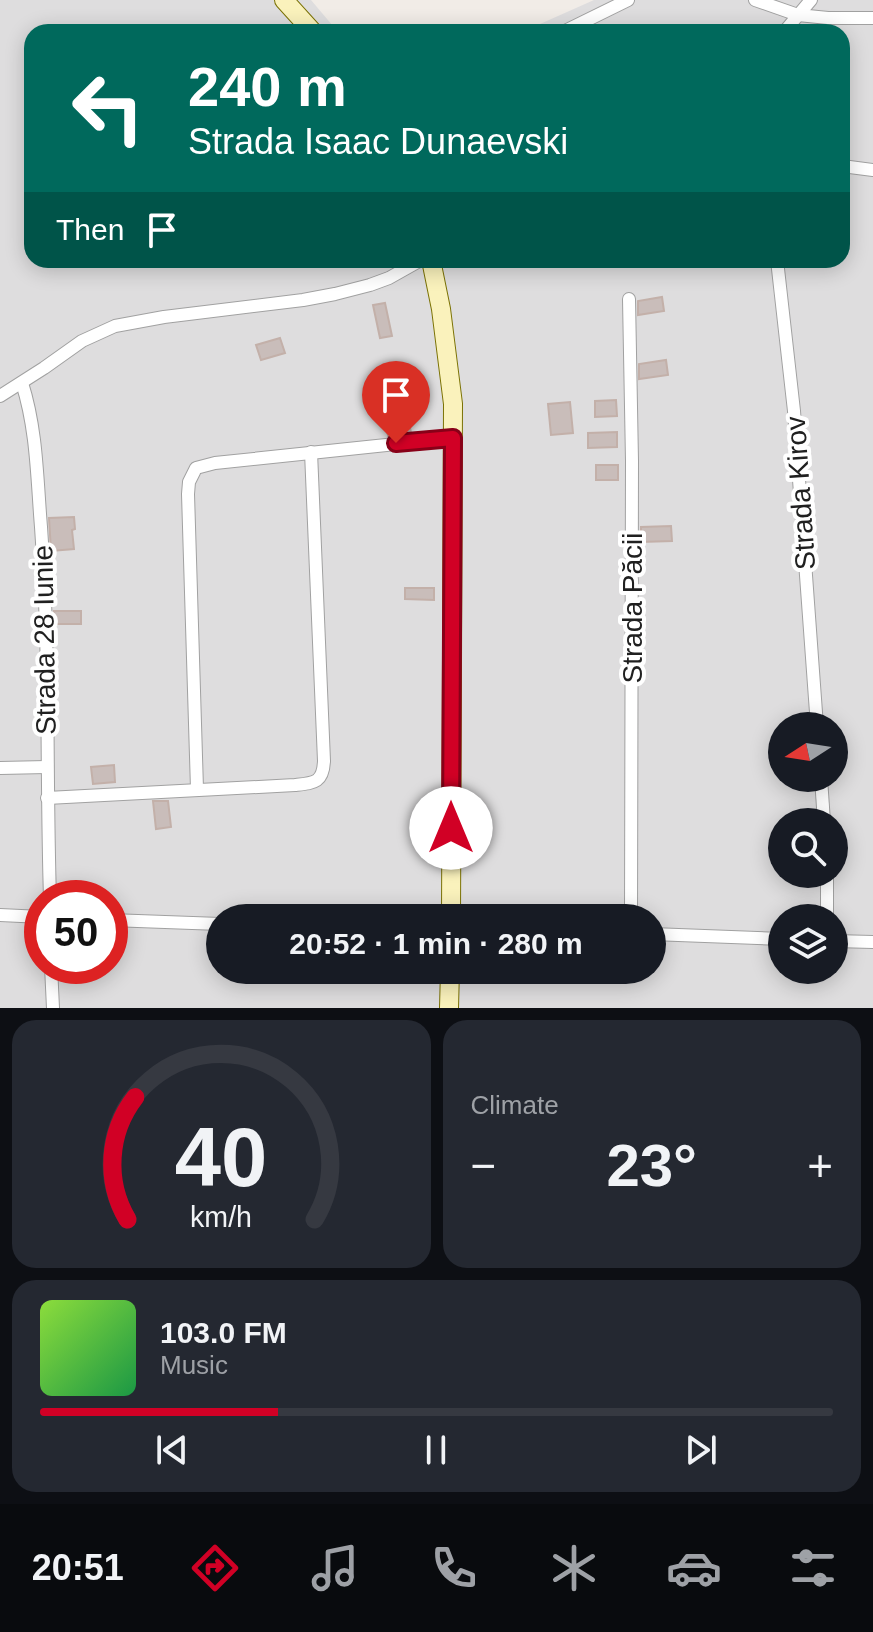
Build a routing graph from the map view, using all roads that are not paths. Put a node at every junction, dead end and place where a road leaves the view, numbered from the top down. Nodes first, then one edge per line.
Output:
1 (284, 0) edge
2 (628, 0) edge
3 (755, 0) edge
4 (811, 0) edge
5 (798, 15) junction
6 (873, 18) edge
7 (306, 24) edge
8 (579, 24) edge
9 (791, 24) edge
10 (850, 167) edge
11 (873, 170) edge
12 (406, 268) edge
13 (433, 268) edge
14 (778, 268) edge
15 (629, 299) dead end
16 (22, 383) junction
17 (0, 396) edge
18 (453, 438) junction
19 (311, 452) junction
20 (816, 712) edge
21 (47, 767) junction
22 (0, 768) edge
23 (197, 789) junction
24 (47, 798) junction
25 (49, 880) edge
26 (451, 904) edge
27 (631, 904) edge
28 (0, 915) edge
29 (24, 916) edge
30 (128, 921) edge
31 (206, 923) edge
32 (666, 935) edge
33 (768, 938) edge
34 (848, 941) edge
35 (873, 942) edge
36 (52, 984) edge
37 (450, 984) edge
38 (53, 1008) edge
39 (449, 1008) edge

1 - 7 main road
2 - 8 street
3 - 5 street
4 - 5 street
5 - 6 street
5 - 9 street
10 - 11 street
12 - 16 street
13 - 18 main road
14 - 20 street, Strada Kirov
15 - 27 street, Strada Păcii
16 - 17 street
16 - 21 street, Strada 28 Iunie
18 - 19 street
18 - 26 main road
19 - 23 street
19 - 23 street
21 - 22 street
21 - 24 street, Strada 28 Iunie
23 - 24 street
24 - 25 street, Strada 28 Iunie
28 - 29 street
30 - 31 street
32 - 33 street
34 - 35 street
36 - 38 street
37 - 39 main road

